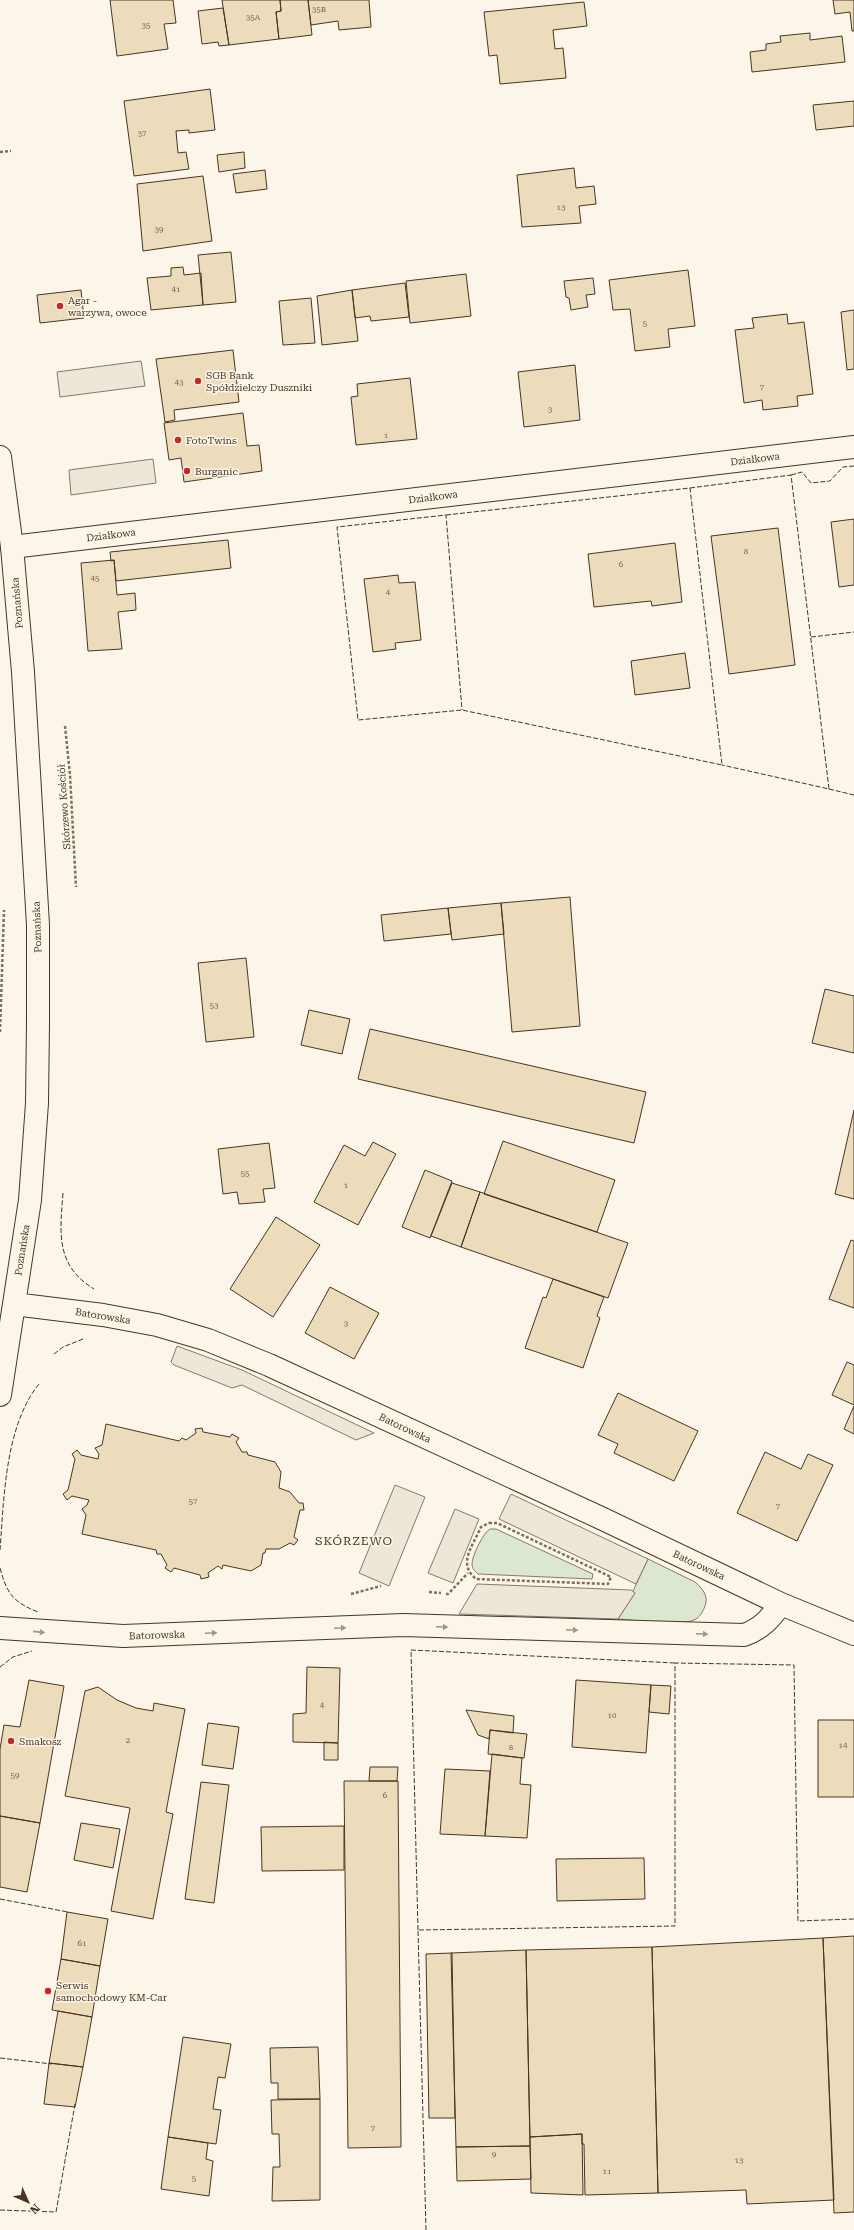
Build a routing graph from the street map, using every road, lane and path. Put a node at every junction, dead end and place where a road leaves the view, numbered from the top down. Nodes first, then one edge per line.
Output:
1 (11, 151) dead end
2 (0, 152) edge
3 (854, 447) edge
4 (0, 457) edge
5 (12, 547) junction
6 (65, 726) dead end
7 (76, 887) dead end
8 (5, 903) dead end
9 (0, 1032) edge
10 (14, 1304) junction
11 (0, 1395) edge
12 (468, 1573) junction
13 (381, 1586) dead end
14 (429, 1592) dead end
15 (349, 1595) dead end
16 (781, 1604) junction
17 (0, 1628) edge
18 (854, 1634) edge

1 - 2 path
3 - 5 street, Działkowa
4 - 5 street, Poznańska
5 - 10 street, Poznańska
6 - 7 path, Skórzewo Kościół
8 - 9 path
10 - 11 street, Poznańska
10 - 16 street, Batorowska
12 - 12 path
12 - 14 path
13 - 15 path
17 -> 16 street, Batorowska
16 - 18 street, Batorowska

